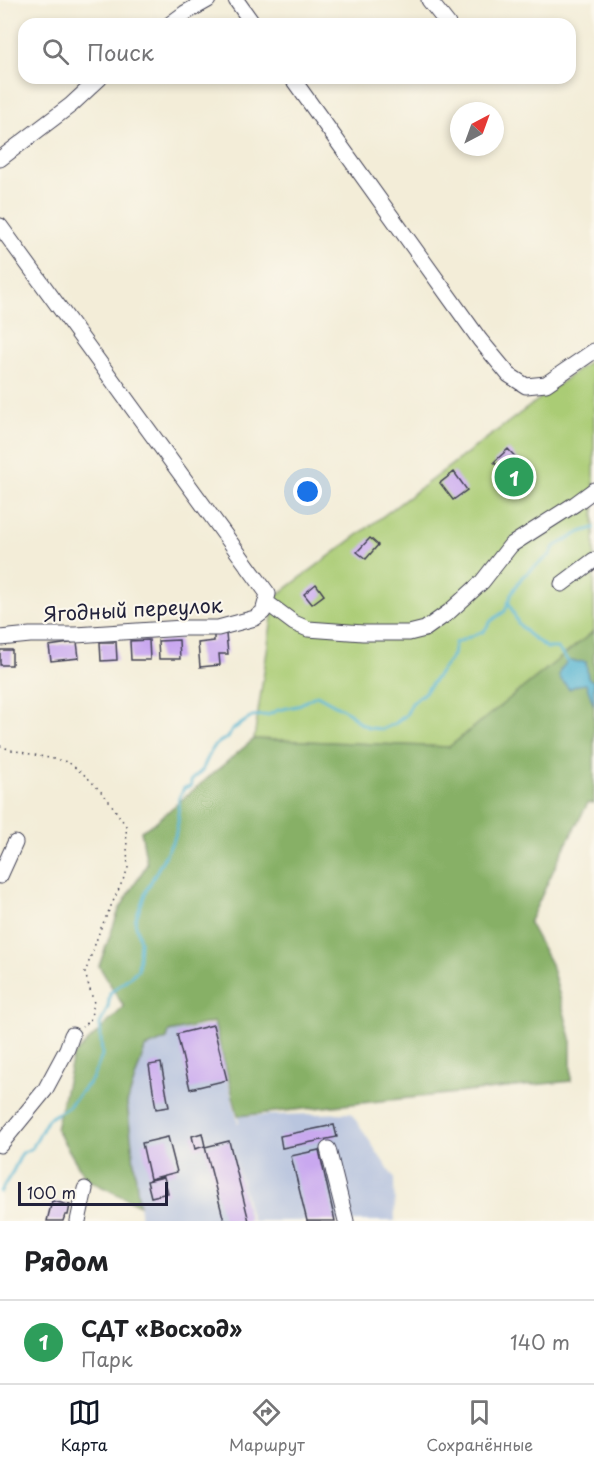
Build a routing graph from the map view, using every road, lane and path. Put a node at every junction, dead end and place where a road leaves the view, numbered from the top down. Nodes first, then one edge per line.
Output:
1 (208, 0) edge
2 (236, 0) edge
3 (429, 0) edge
4 (179, 18) edge
5 (249, 18) edge
6 (443, 18) edge
7 (94, 84) edge
8 (296, 84) edge
9 (0, 159) edge
10 (0, 226) edge
11 (594, 351) edge
12 (594, 490) edge
13 (594, 560) edge
14 (562, 584) dead end
15 (266, 602) junction
16 (0, 638) edge
17 (0, 746) edge
18 (15, 843) dead end
19 (0, 876) edge
20 (72, 1035) joint
21 (0, 1145) edge
22 (328, 1149) dead end
23 (85, 1189) dead end
24 (78, 1221) edge
25 (346, 1221) edge

1 - 4 street
2 - 5 street
3 - 6 street
7 - 9 street
8 - 11 street
10 - 15 street
12 - 15 street
13 - 14 street
15 - 16 street, Ягодный переулок
17 - 20 path
18 - 19 street
20 - 21 street
22 - 25 street
23 - 24 street

